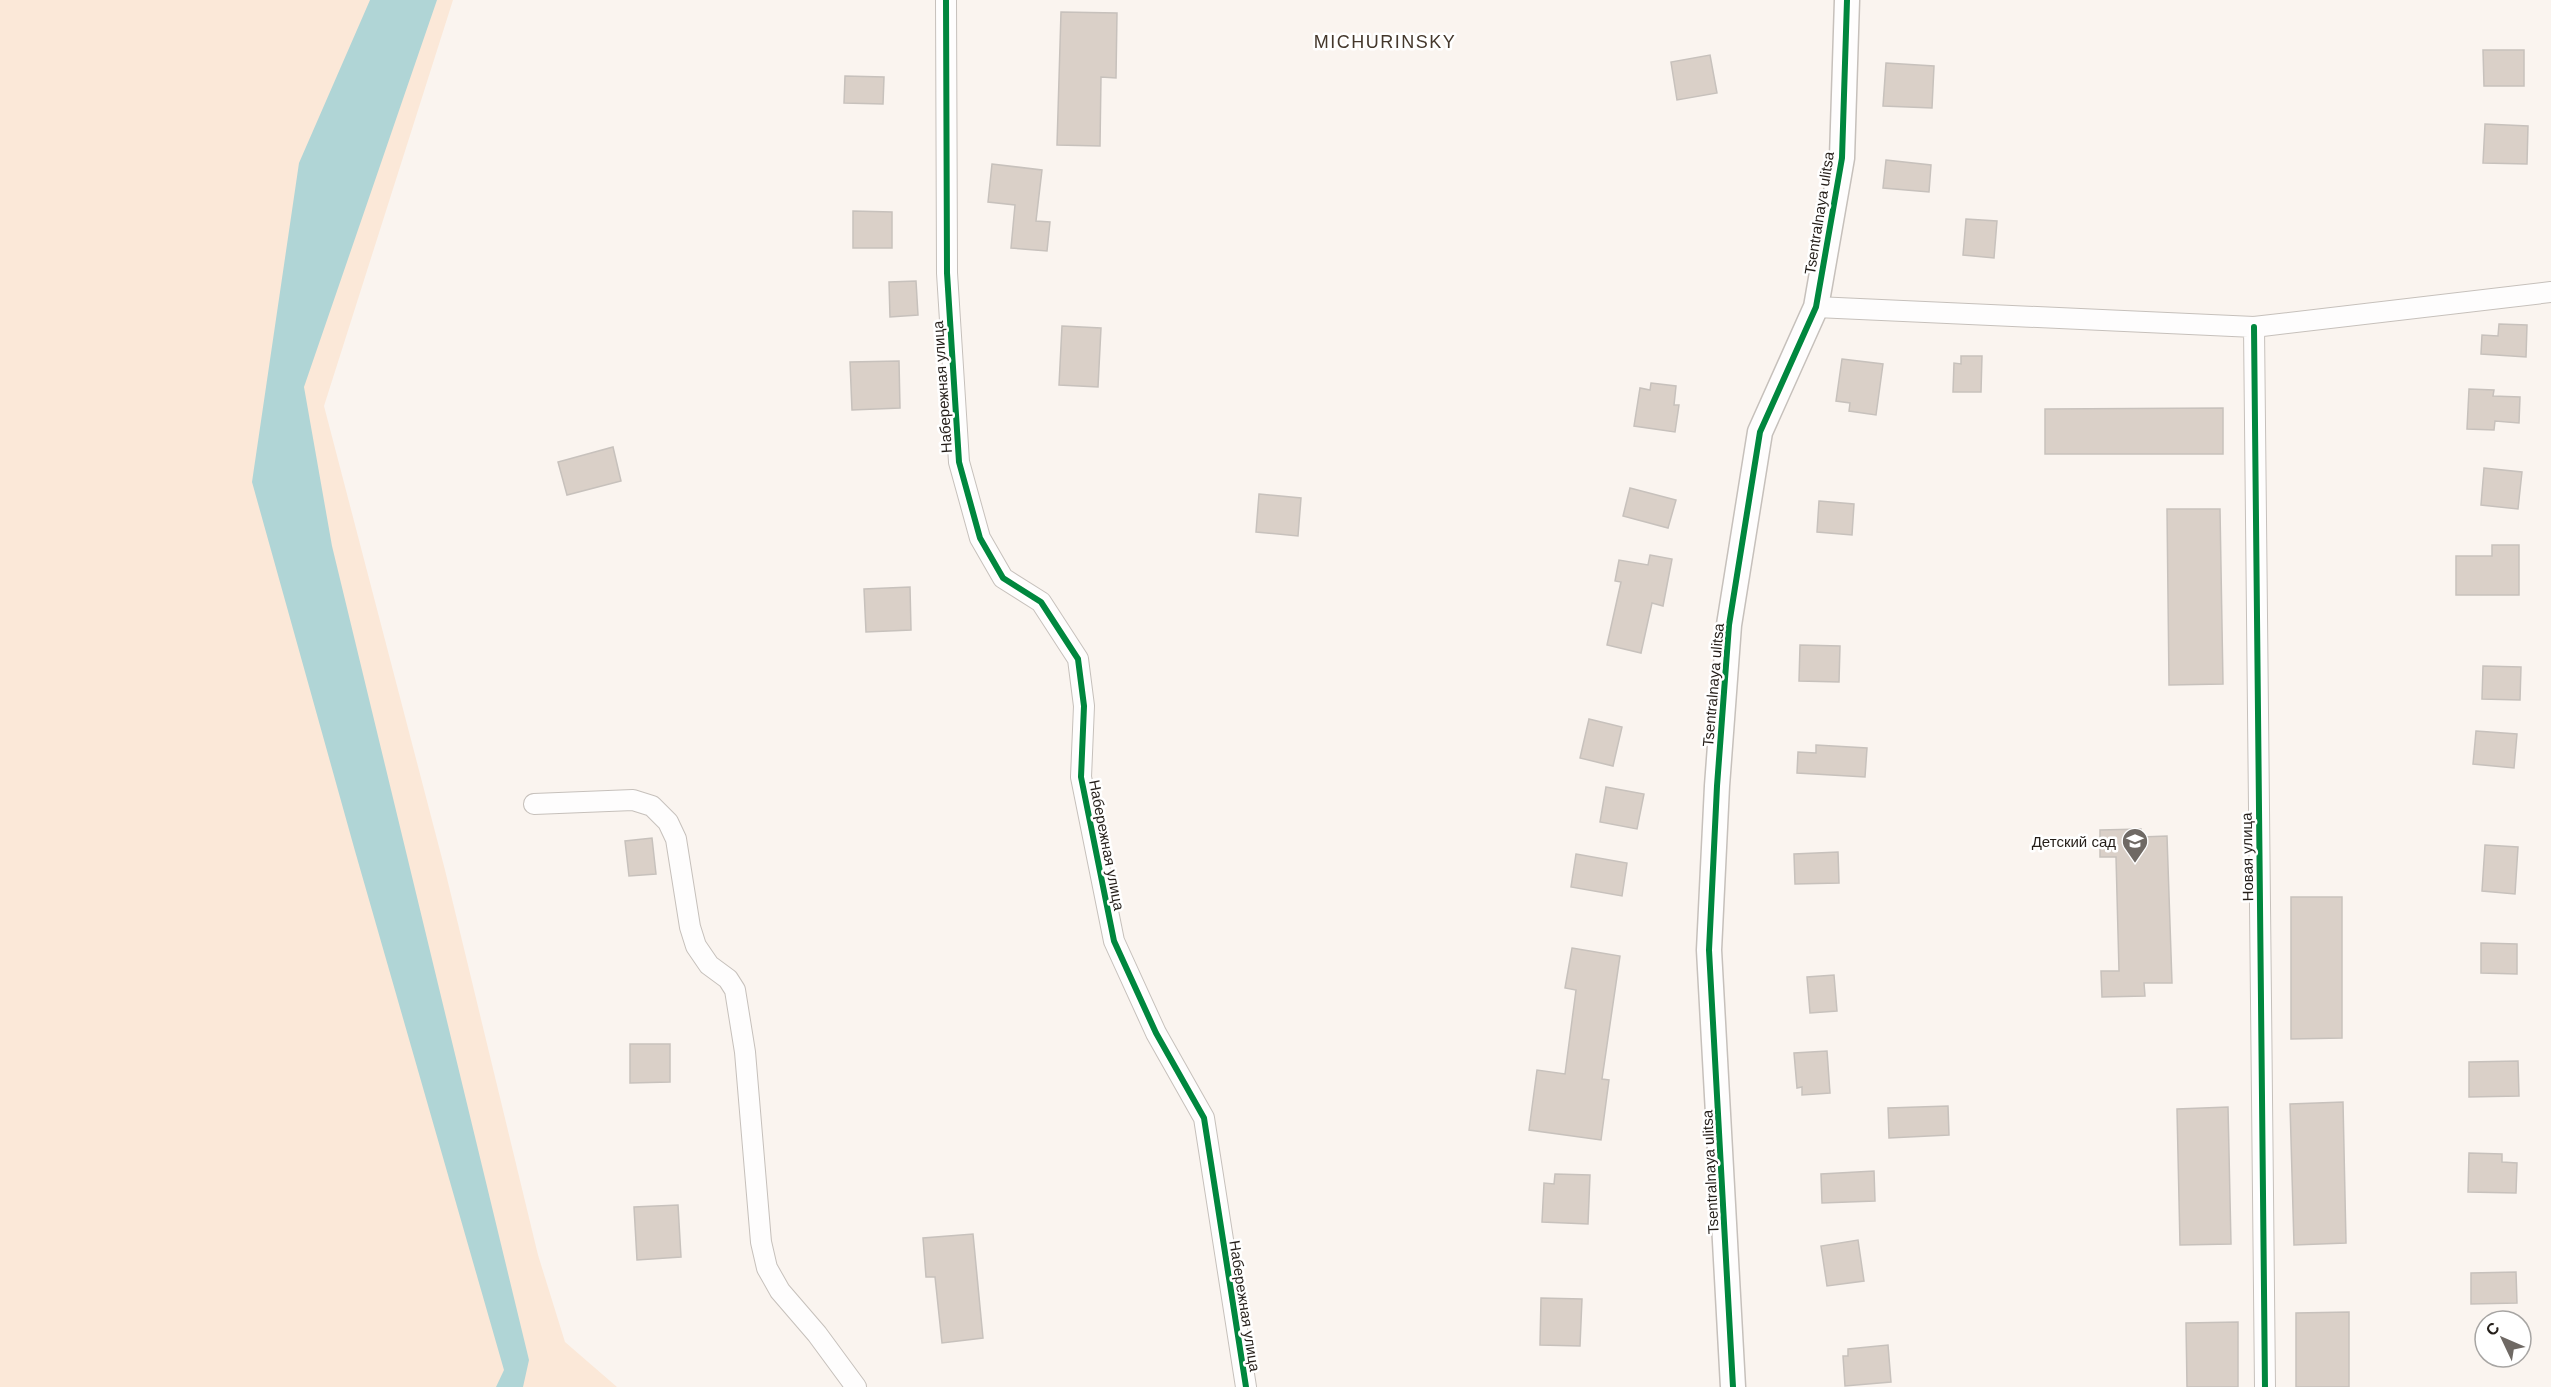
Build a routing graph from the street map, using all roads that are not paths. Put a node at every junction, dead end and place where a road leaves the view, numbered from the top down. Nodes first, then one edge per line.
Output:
1 (946, 0) edge
2 (1847, 0) edge
3 (2551, 292) edge
4 (1816, 307) junction
5 (2254, 327) junction
6 (534, 804) dead end
7 (856, 1387) edge
8 (1246, 1387) edge
9 (1733, 1387) edge
10 (2265, 1387) edge

1 - 8 street, Набережная улица
2 - 4 street, Tsentralnaya ulitsa
3 - 5 street
4 - 5 street
4 - 9 street, Tsentralnaya ulitsa
5 - 10 street, Новая улица
6 - 7 street

